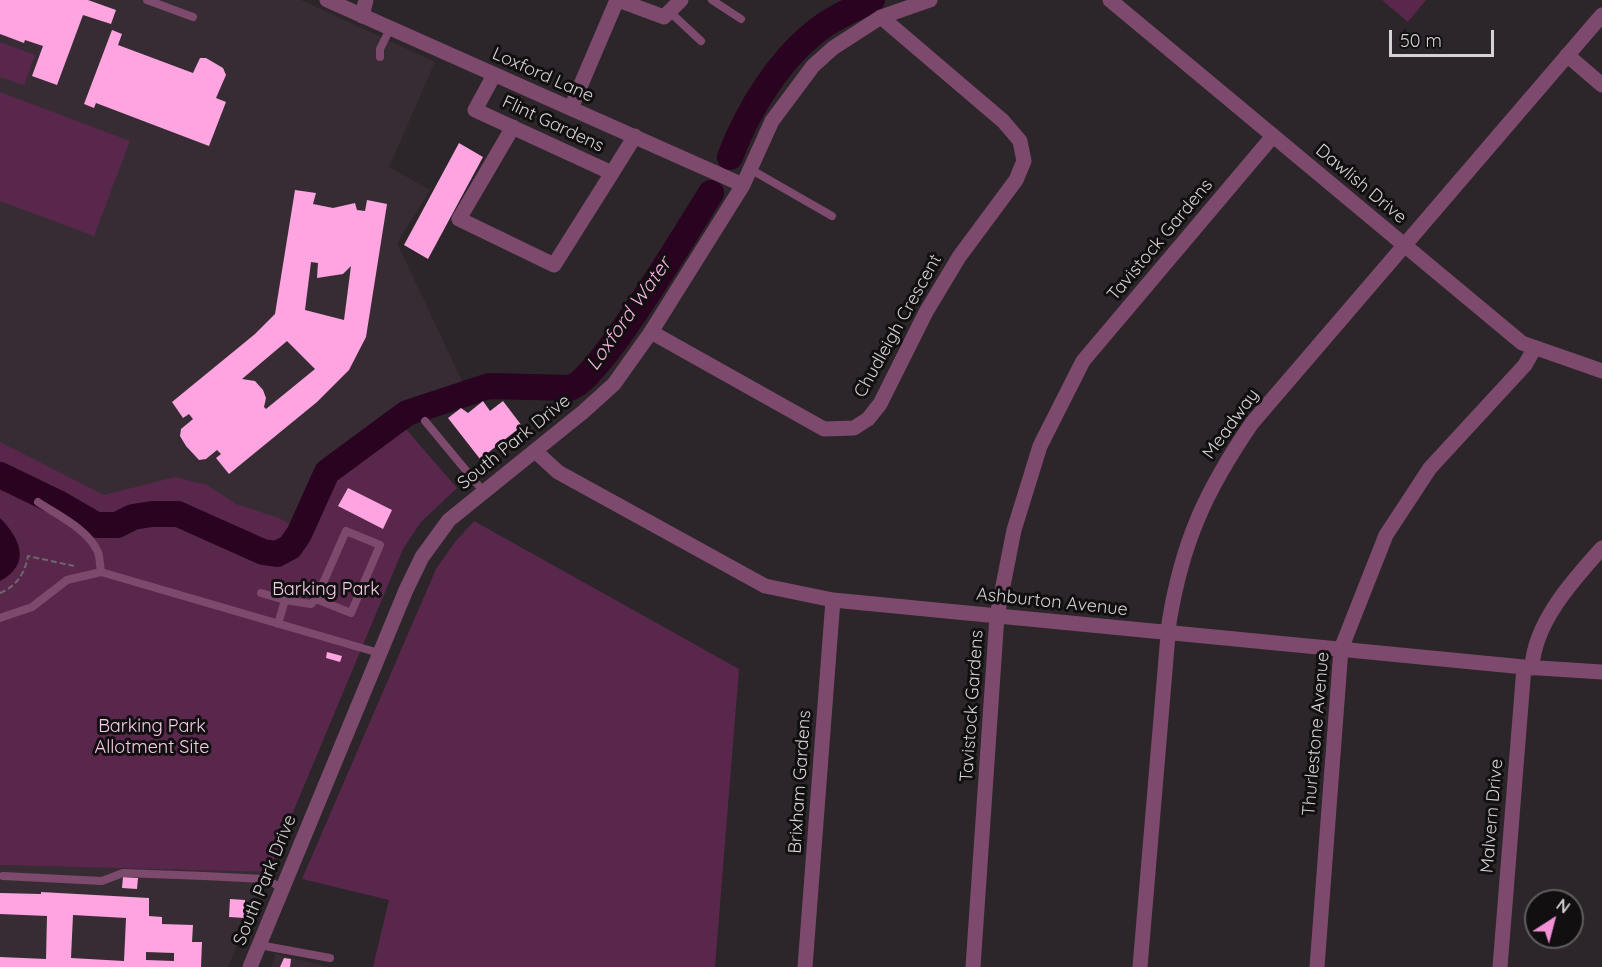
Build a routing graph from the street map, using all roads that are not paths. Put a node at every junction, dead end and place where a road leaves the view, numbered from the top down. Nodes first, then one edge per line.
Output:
1 (147, 0) edge
2 (327, 0) edge
3 (366, 0) edge
4 (617, 0) edge
5 (681, 0) edge
6 (712, 0) edge
7 (930, 0) edge
8 (1110, 0) edge
9 (671, 13) junction
10 (1602, 15) edge
11 (362, 16) junction
12 (193, 17) dead end
13 (881, 17) junction
14 (741, 19) dead end
15 (390, 29) junction
16 (701, 41) dead end
17 (1567, 55) junction
18 (380, 57) dead end
19 (494, 75) junction
20 (1602, 85) edge
21 (571, 108) junction
22 (513, 127) junction
23 (635, 136) junction
24 (1273, 136) junction
25 (750, 169) junction
26 (612, 173) junction
27 (743, 185) junction
28 (832, 216) dead end
29 (1405, 245) junction
30 (651, 332) junction
31 (1534, 349) junction
32 (1602, 371) edge
33 (425, 421) dead end
34 (535, 451) junction
35 (483, 491) junction
36 (38, 502) dead end
37 (1602, 548) edge
38 (101, 572) junction
39 (261, 593) dead end
40 (316, 599) junction
41 (285, 600) junction
42 (833, 600) junction
43 (997, 616) junction
44 (0, 618) edge
45 (278, 624) junction
46 (1167, 633) junction
47 (1341, 649) junction
48 (379, 654) junction
49 (1528, 668) junction
50 (1602, 672) edge
51 (3, 876) dead end
52 (283, 888) junction
53 (260, 945) junction
54 (330, 958) dead end
55 (250, 967) edge
56 (805, 967) edge
57 (973, 967) edge
58 (1140, 967) edge
59 (1317, 967) edge
60 (1500, 967) edge

1 - 12 lane
2 - 11 street, Loxford Lane
3 - 11 street
4 - 9 street
4 - 21 street
5 - 9 street
6 - 14 lane
7 - 13 street, South Park Drive
8 - 24 street, Dawlish Drive
9 - 16 lane
10 - 17 street, Meadway
11 - 15 street, Loxford Lane
13 - 25 street, South Park Drive
13 - 30 street, Chudleigh Crescent
15 - 18 lane
15 - 19 street, Loxford Lane
17 - 20 street
17 - 29 street, Meadway
19 - 21 street, Loxford Lane
19 - 22 street, Flint Gardens
21 - 23 street, Loxford Lane
22 - 26 street, Flint Gardens
22 - 26 street
23 - 26 street, Flint Gardens
23 - 27 street, Loxford Lane
24 - 29 street, Dawlish Drive
24 - 43 street, Tavistock Gardens
25 - 27 street, South Park Drive
25 - 28 lane
27 - 30 street, South Park Drive
29 - 31 street, Dawlish Drive
29 - 46 street, Meadway
30 - 34 street, South Park Drive
31 - 32 street, Dawlish Drive
31 - 47 street, Thurlestone Avenue
33 - 35 lane
34 - 35 street, South Park Drive
34 - 42 street, Ashburton Avenue
35 - 48 street, South Park Drive
36 - 38 lane
37 - 49 street, Malvern Drive
38 - 44 lane
38 - 45 lane
39 - 41 lane
40 - 40 lane
40 - 41 lane
41 - 45 lane
42 - 43 street, Ashburton Avenue
42 - 56 street, Brixham Gardens
43 - 46 street, Ashburton Avenue
43 - 57 street, Tavistock Gardens
45 - 48 lane
46 - 47 street, Ashburton Avenue
46 - 58 street, Meadway
47 - 49 street, Ashburton Avenue
47 - 59 street, Thurlestone Avenue
48 - 52 street, South Park Drive
49 - 50 street, Ashburton Avenue
49 - 60 street, Malvern Drive
51 - 52 lane
52 - 53 street, South Park Drive
53 - 54 lane
53 - 55 street, South Park Drive

